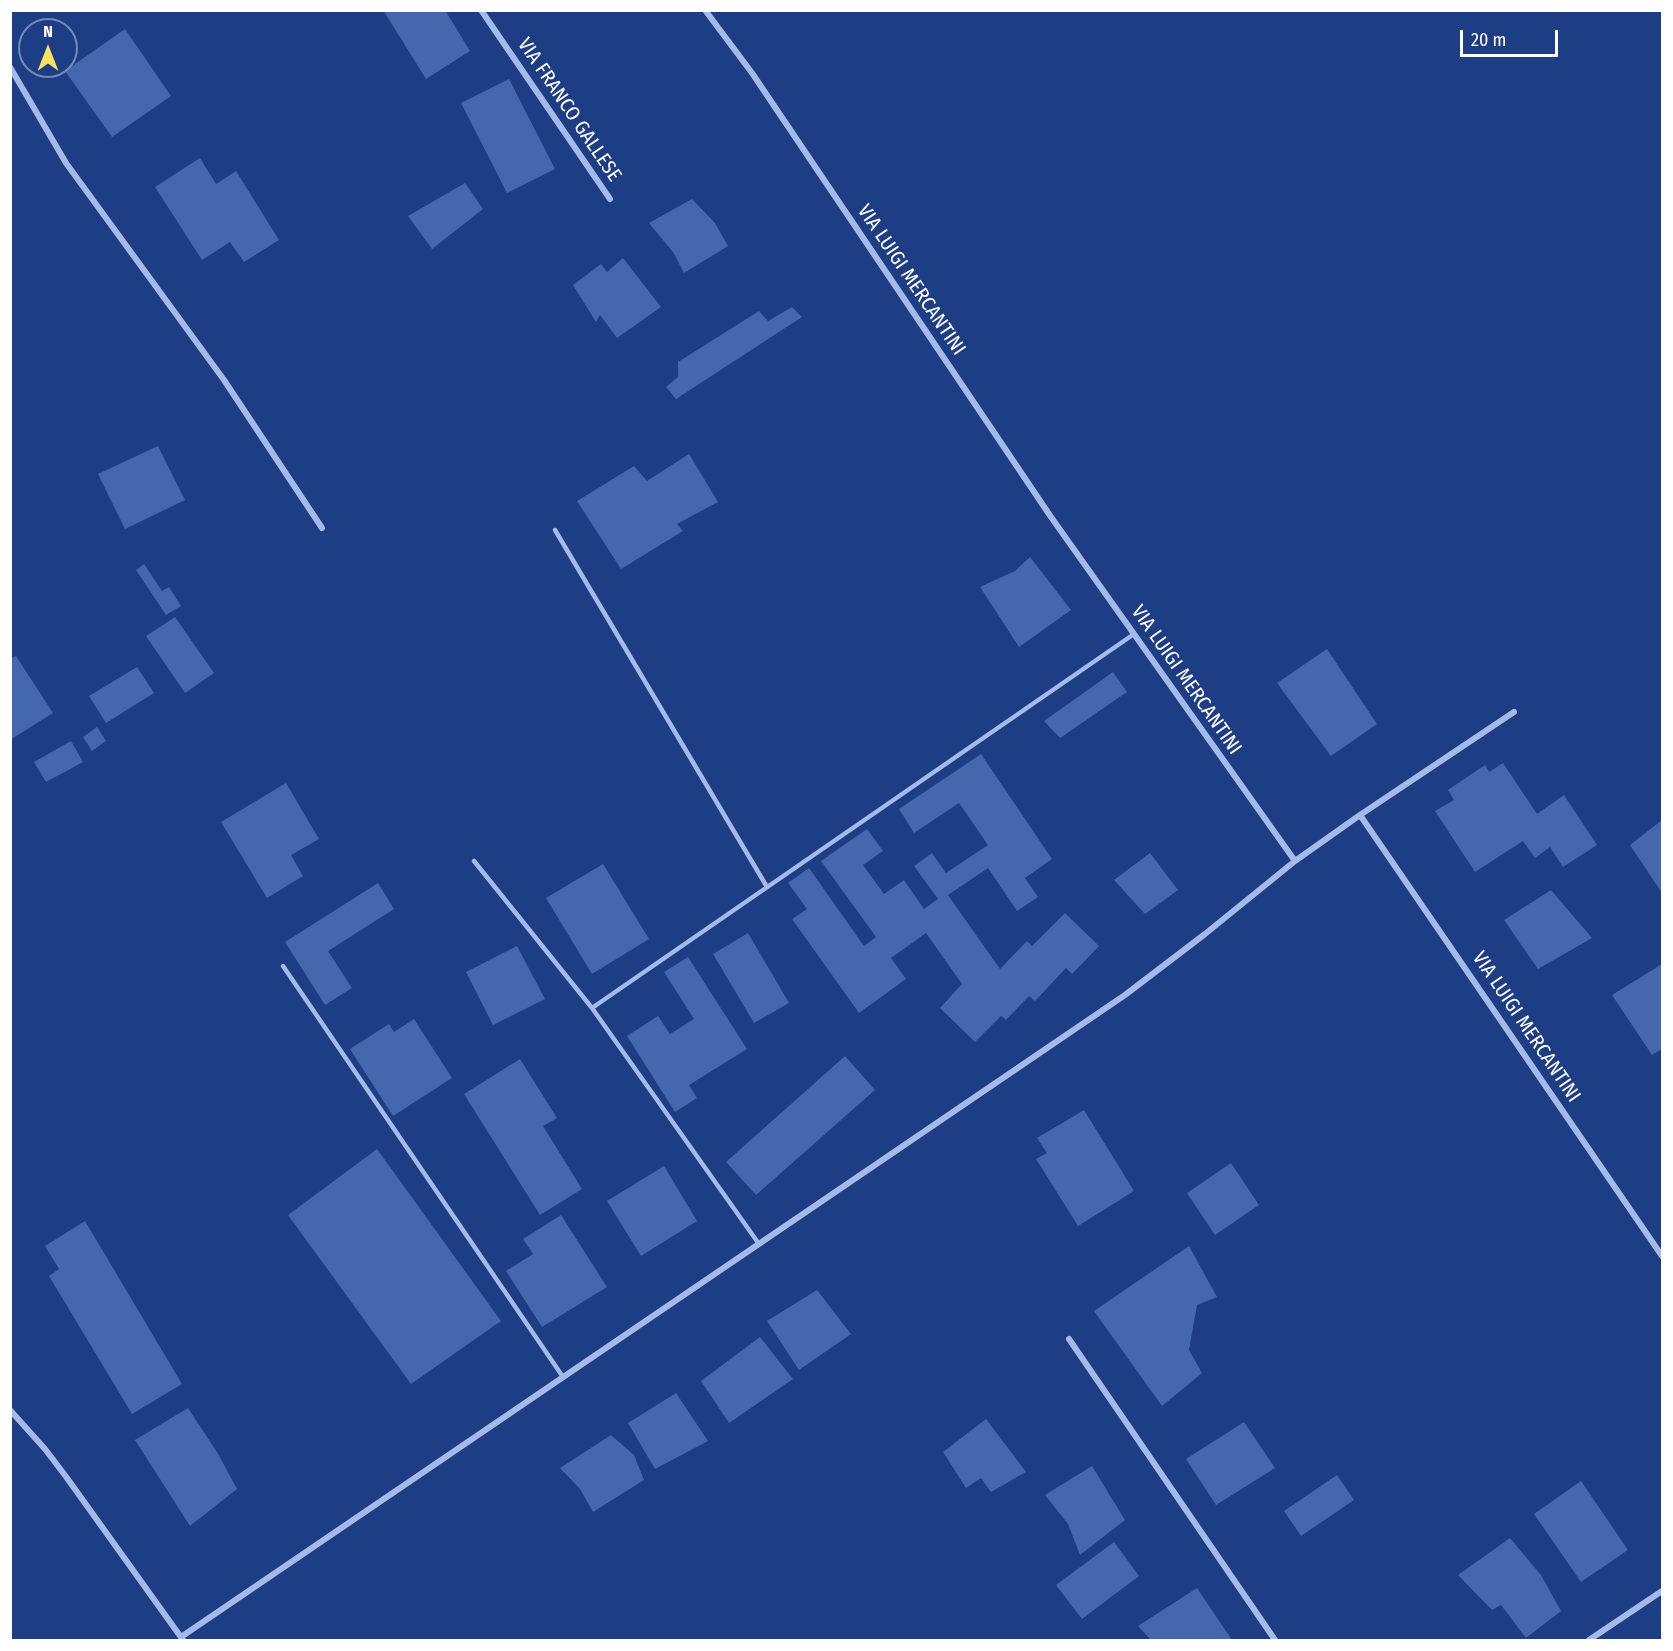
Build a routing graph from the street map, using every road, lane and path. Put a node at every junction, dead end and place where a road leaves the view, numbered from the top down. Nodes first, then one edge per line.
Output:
1 (481, 10) edge
2 (705, 10) edge
3 (10, 67) edge
4 (610, 198) dead end
5 (322, 528) dead end
6 (555, 530) dead end
7 (1134, 634) junction
8 (1514, 712) dead end
9 (1360, 815) junction
10 (474, 861) dead end
11 (1295, 861) junction
12 (766, 887) junction
13 (283, 966) dead end
14 (592, 1008) junction
15 (759, 1244) junction
16 (1662, 1256) edge
17 (1069, 1339) dead end
18 (563, 1377) junction
19 (10, 1410) edge
20 (1662, 1590) edge
21 (182, 1639) edge
22 (1275, 1641) edge
23 (1589, 1641) edge

1 - 4 street, VIA FRANCO GALLESE
2 - 7 street, VIA LUIGI MERCANTINI
3 - 5 street
6 - 12 lane
7 - 11 street, VIA LUIGI MERCANTINI
7 - 12 lane
8 - 9 street
9 - 11 street
9 - 16 street, VIA LUIGI MERCANTINI
10 - 14 lane
11 - 15 street
12 - 14 lane
13 - 18 lane
14 - 15 lane
15 - 18 street
17 - 22 street
18 - 21 street
19 - 21 street
20 - 23 street

